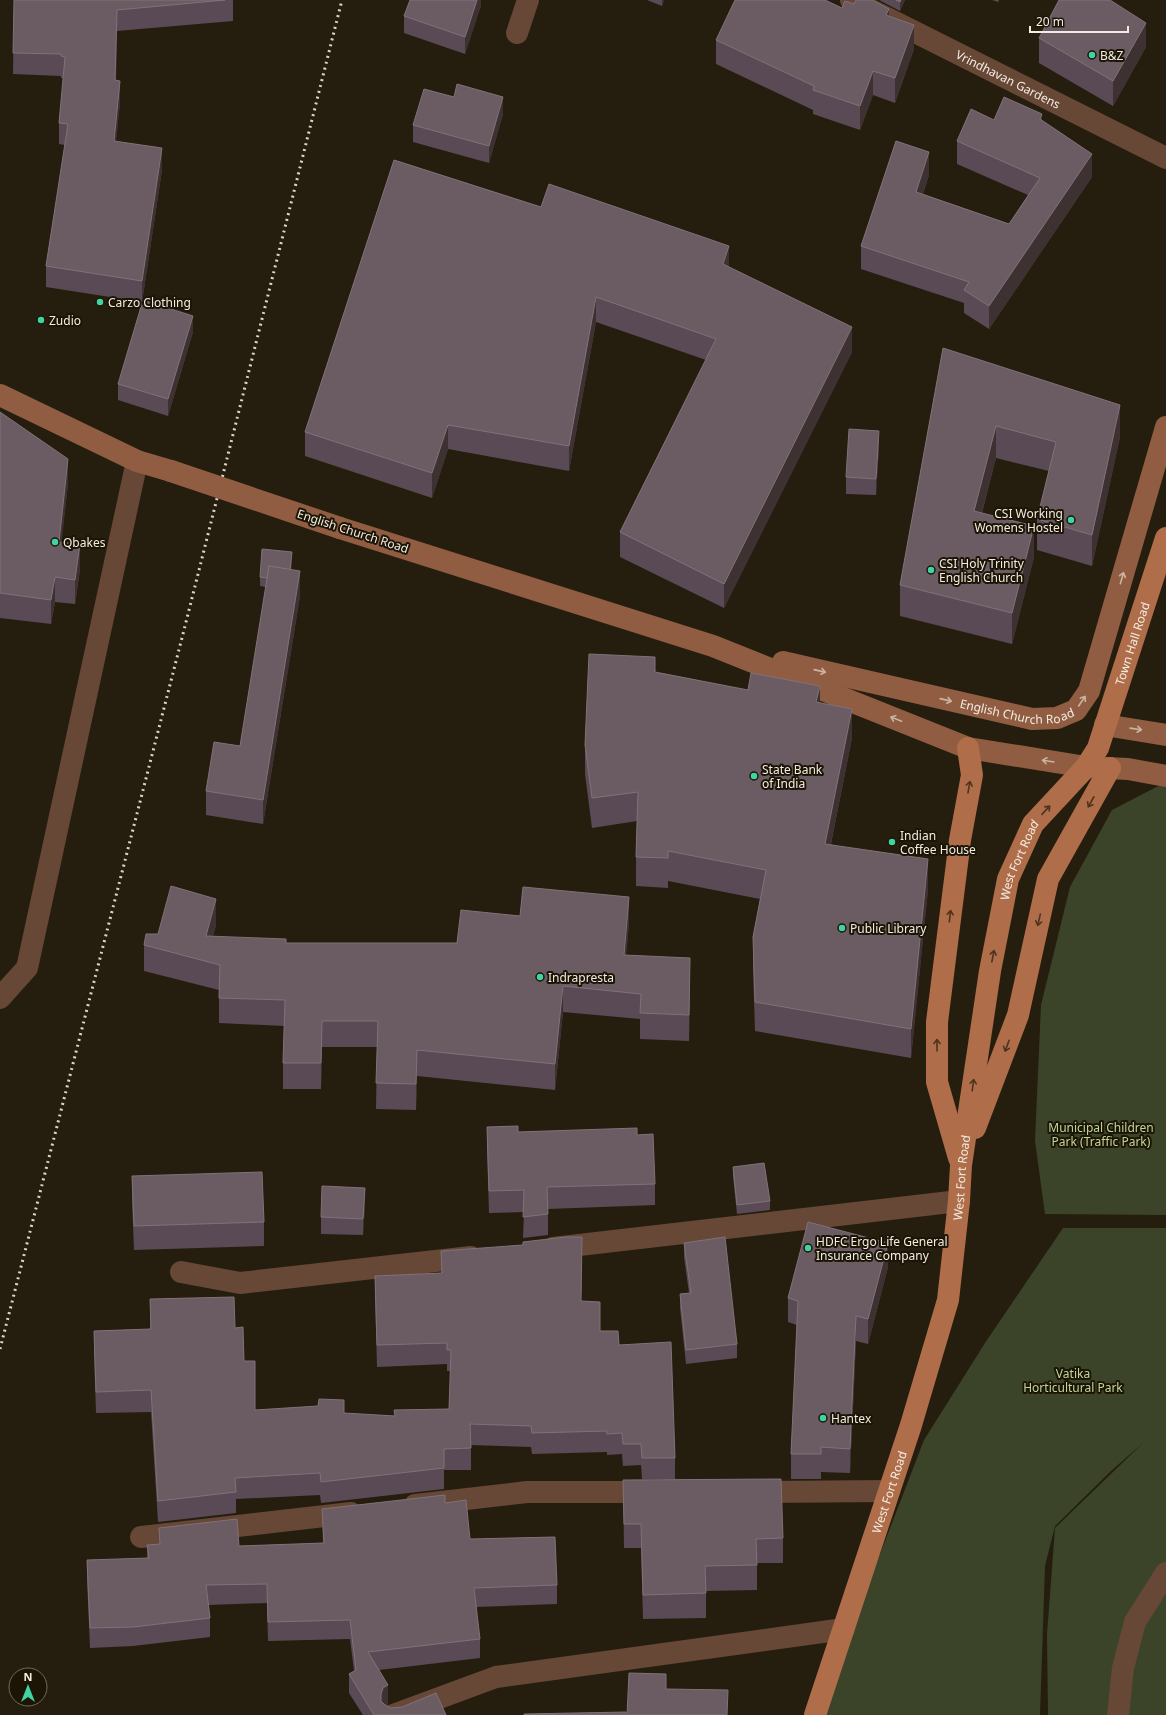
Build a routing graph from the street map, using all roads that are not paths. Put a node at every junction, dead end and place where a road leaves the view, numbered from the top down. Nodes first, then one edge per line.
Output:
1 (528, 0) edge
2 (851, 0) edge
3 (517, 33) dead end
4 (1166, 158) edge
5 (0, 395) edge
6 (1166, 427) edge
7 (137, 461) junction
8 (1166, 538) edge
9 (713, 646) junction
10 (1105, 725) junction
11 (1166, 735) edge
12 (968, 748) junction
13 (1098, 748) joint
14 (1086, 767) junction
15 (1110, 768) junction
16 (1166, 776) edge
17 (0, 998) edge
18 (961, 1165) junction
19 (959, 1202) junction
20 (531, 1250) edge
21 (492, 1255) edge
22 (180, 1272) dead end
23 (889, 1491) junction
24 (669, 1492) edge
25 (732, 1492) edge
26 (393, 1508) edge
27 (370, 1510) edge
28 (141, 1537) dead end
29 (1166, 1573) edge
30 (844, 1629) junction
31 (393, 1715) edge
32 (815, 1715) edge
33 (1118, 1715) edge

1 - 3 street
2 - 4 street, Vrindhavan Gardens
5 - 7 main road, English Church Road
9 -> 6 main road, English Church Road
7 - 9 main road, English Church Road, bridge
7 - 17 street
8 - 10 main road, Town Hall Road
12 -> 9 main road, English Church Road
10 -> 11 main road
10 - 13 main road, Town Hall Road
14 -> 12 main road, English Church Road
18 -> 12 main road
13 - 14 main road, West Fort Road
14 - 15 main road, English Church Road
18 -> 14 main road, West Fort Road
15 - 16 main road, English Church Road
15 -> 18 main road
18 - 19 main road, West Fort Road
19 - 20 street
19 - 23 main road, West Fort Road
21 - 22 street
23 - 25 street
23 - 30 main road, West Fort Road
24 - 26 street
27 - 28 street
29 - 33 street
30 - 31 street
30 - 32 main road, West Fort Road

